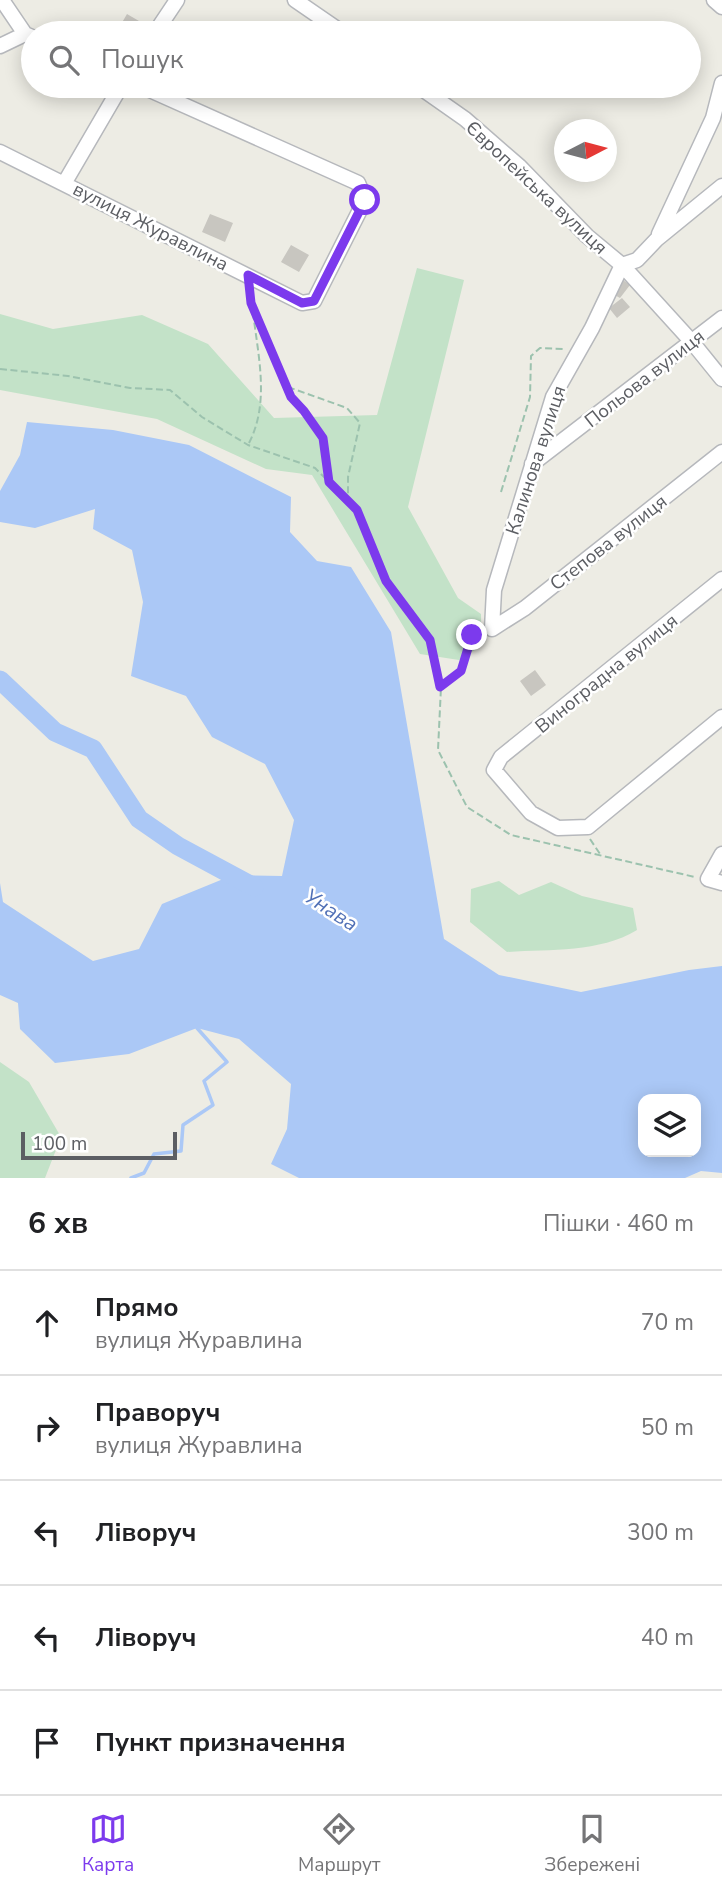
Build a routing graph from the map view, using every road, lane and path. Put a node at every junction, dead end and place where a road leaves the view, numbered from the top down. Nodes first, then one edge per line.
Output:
1 (2, 0) edge
2 (177, 0) edge
3 (295, 0) edge
4 (714, 0) edge
5 (722, 7) edge
6 (163, 21) edge
7 (326, 21) edge
8 (21, 25) edge
9 (21, 39) edge
10 (0, 46) edge
11 (722, 83) edge
12 (114, 98) edge
13 (168, 98) edge
14 (435, 98) edge
15 (0, 152) edge
16 (65, 182) junction
17 (722, 186) edge
18 (657, 239) junction
19 (621, 265) junction
20 (248, 275) junction
21 (253, 308) junction
22 (722, 318) edge
23 (692, 341) junction
24 (576, 352) junction
25 (0, 369) edge
26 (722, 379) edge
27 (287, 387) junction
28 (248, 445) junction
29 (722, 452) edge
30 (532, 465) junction
31 (329, 482) junction
32 (501, 492) dead end
33 (348, 501) junction
34 (722, 579) edge
35 (486, 628) junction
36 (722, 717) edge
37 (588, 827) junction
38 (722, 854) edge
39 (601, 856) dead end
40 (722, 883) edge

1 - 8 street
2 - 6 street
3 - 7 street
4 - 5 street
9 - 10 street
11 - 18 street
12 - 16 street
13 - 20 street, вулиця Журавлина
14 - 19 street, Європейська вулиця
15 - 16 street, вулиця Журавлина
16 - 20 street, вулиця Журавлина
17 - 18 street
18 - 19 street
19 - 23 street, Європейська вулиця
19 - 24 street, Калинова вулиця
20 - 21 path
21 - 27 path
21 - 28 path
22 - 23 street, Польова вулиця
23 - 26 street, Європейська вулиця
23 - 30 street, Польова вулиця
24 - 30 street, Калинова вулиця
24 - 32 path
25 - 28 path
27 - 31 path
27 - 33 path
28 - 31 path
29 - 35 street, Степова вулиця
30 - 35 street, Калинова вулиця
31 - 33 path
33 - 35 path
34 - 37 street, Виноградна вулиця
36 - 37 street
37 - 39 path
38 - 40 street

